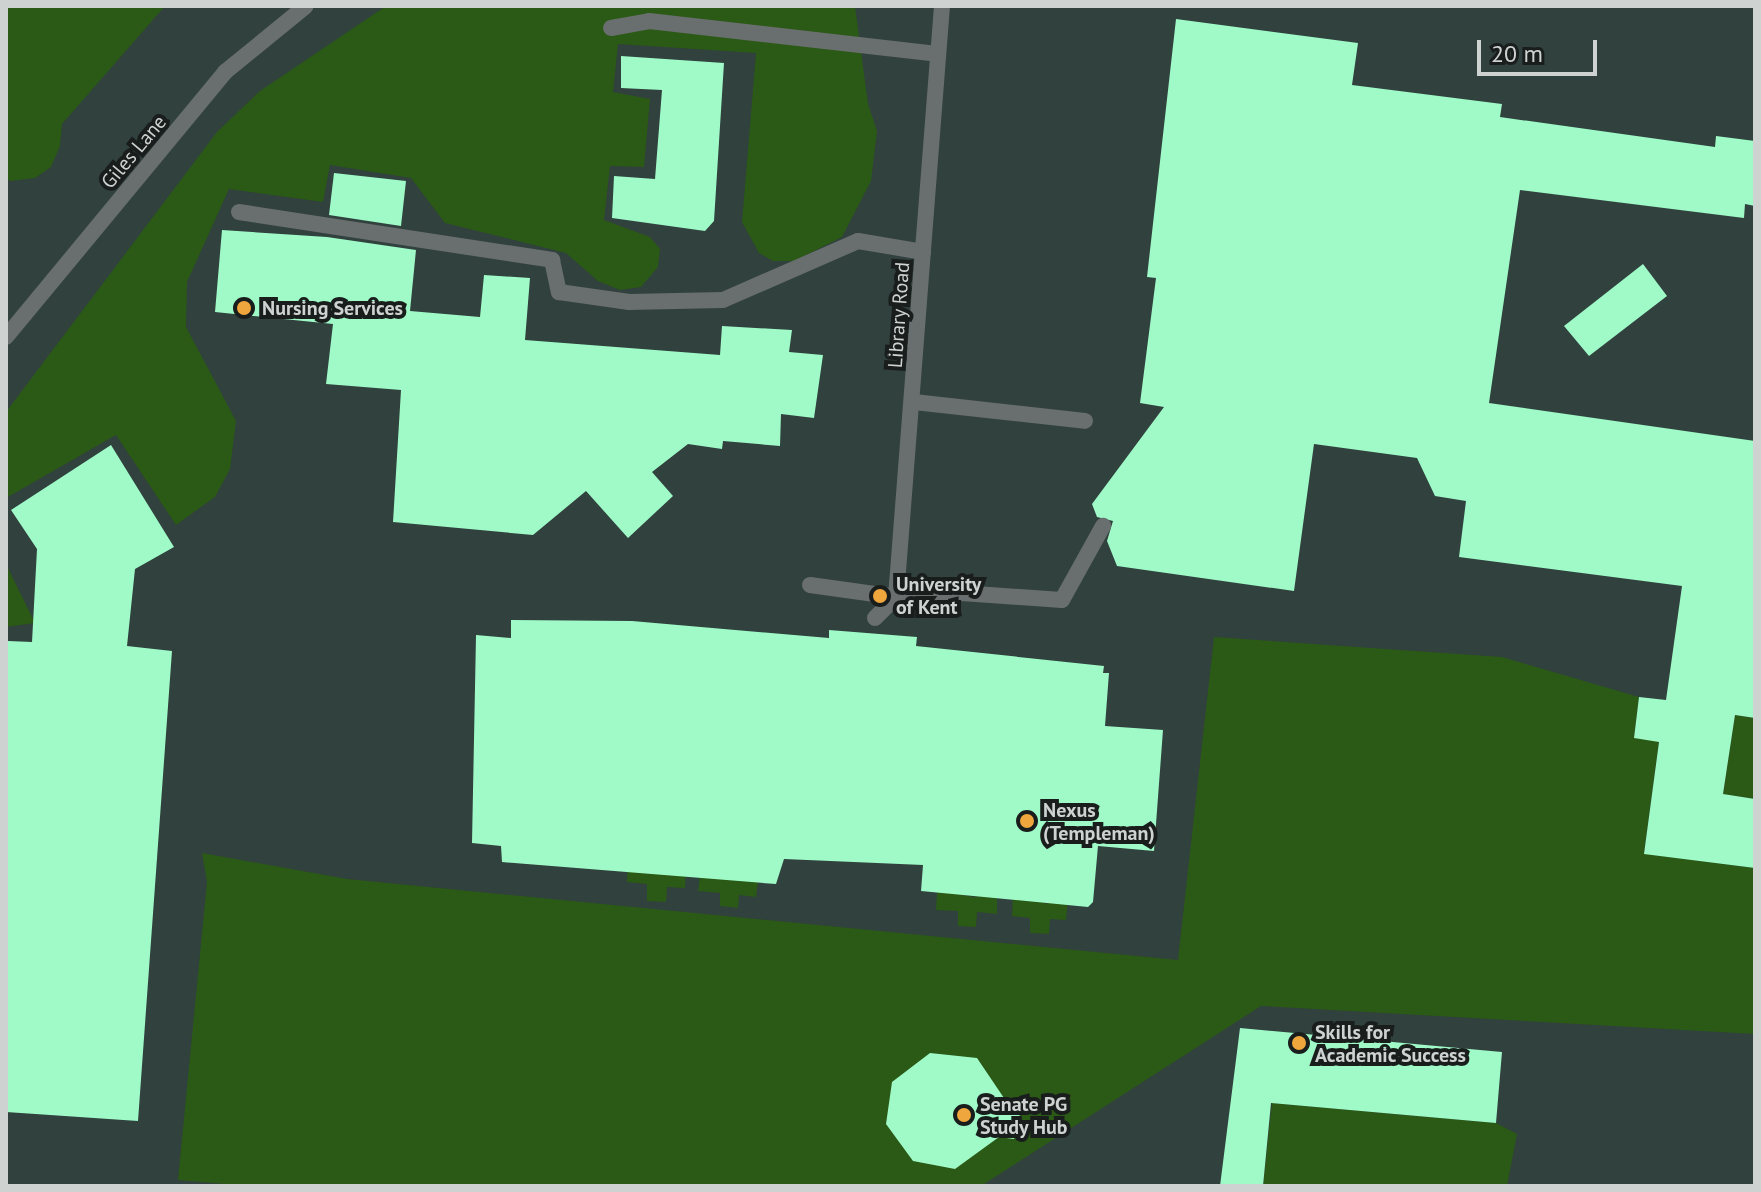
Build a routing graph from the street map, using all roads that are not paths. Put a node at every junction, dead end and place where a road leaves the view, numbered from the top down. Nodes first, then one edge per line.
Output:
1 (306, 6) edge
2 (942, 6) edge
3 (611, 28) dead end
4 (937, 54) junction
5 (239, 212) dead end
6 (923, 252) junction
7 (6, 337) edge
8 (914, 402) junction
9 (1085, 421) dead end
10 (1103, 526) dead end
11 (810, 585) dead end
12 (896, 597) junction
13 (875, 618) dead end

1 - 7 street, Giles Lane
2 - 4 street, Library Road
3 - 4 street
4 - 6 street, Library Road
5 - 6 street
6 - 8 street, Library Road
8 - 9 street
8 - 12 street, Library Road
10 - 12 street
11 - 12 street
12 - 13 street

